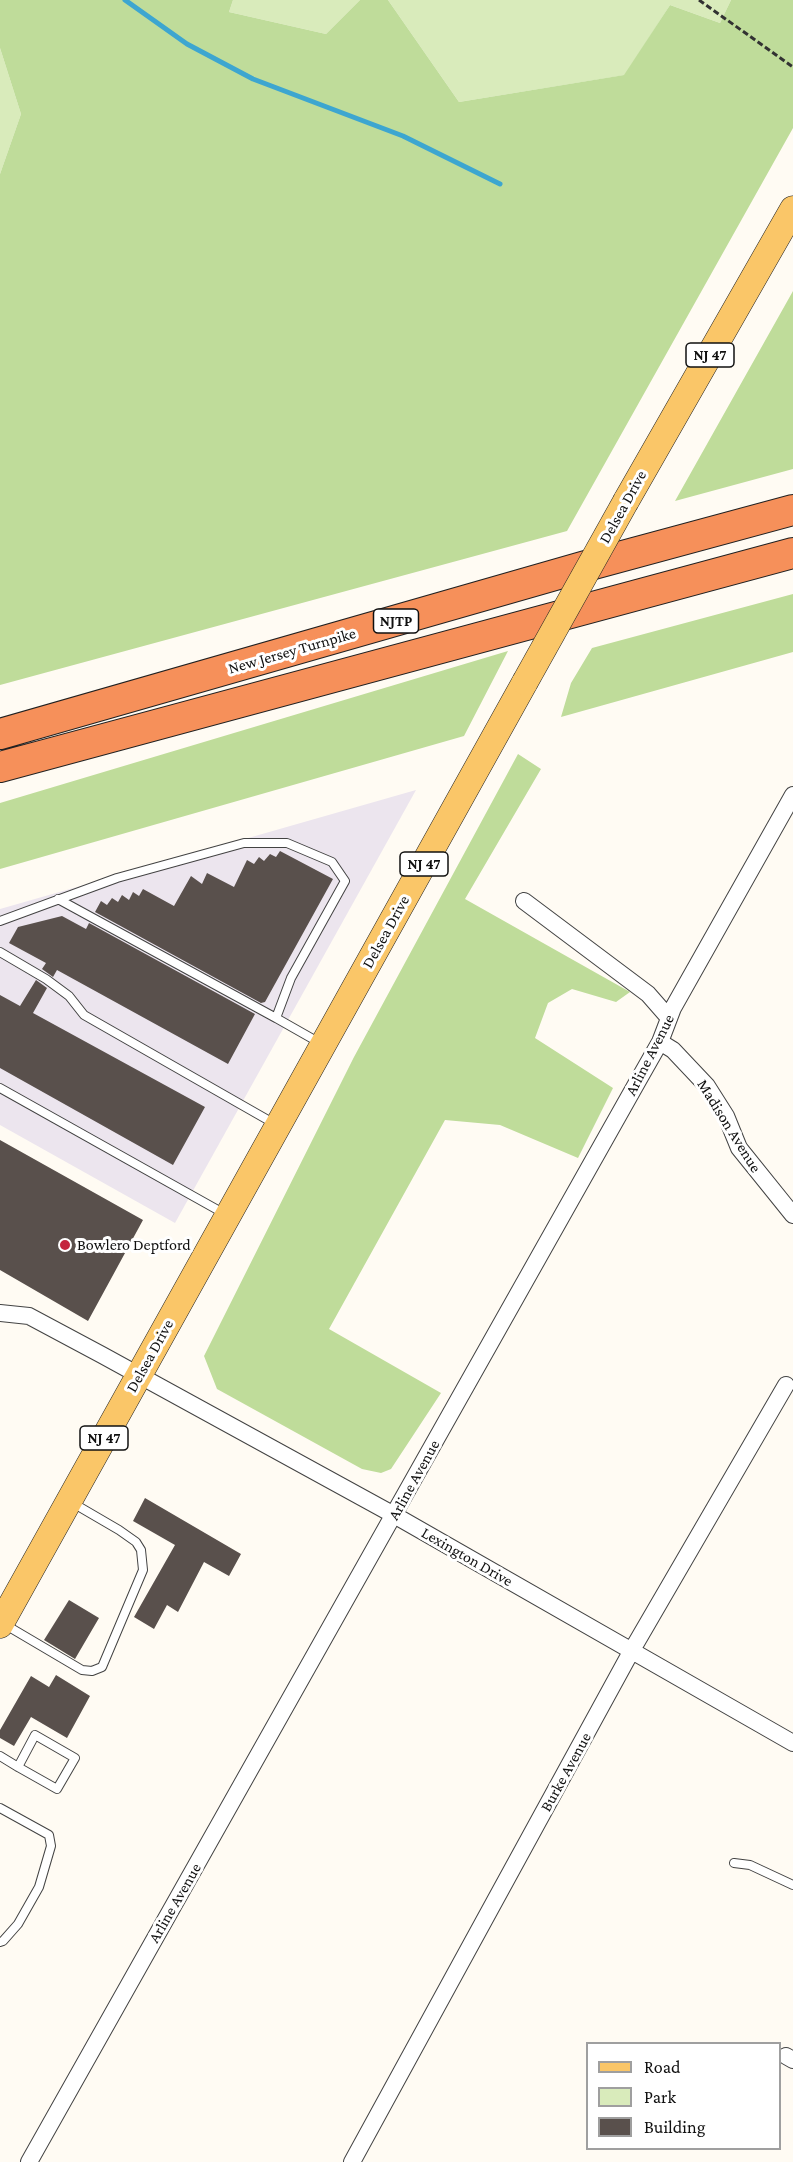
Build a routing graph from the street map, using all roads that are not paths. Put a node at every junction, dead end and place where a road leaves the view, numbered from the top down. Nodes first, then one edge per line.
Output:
1 (793, 209) edge
2 (793, 510) edge
3 (793, 553) edge
4 (0, 734) edge
5 (0, 767) edge
6 (793, 795) edge
7 (58, 899) junction
8 (524, 901) dead end
9 (0, 921) edge
10 (0, 952) edge
11 (276, 1018) junction
12 (669, 1018) junction
13 (660, 1042) junction
14 (323, 1045) junction
15 (0, 1088) edge
16 (278, 1125) junction
17 (228, 1215) junction
18 (793, 1215) edge
19 (0, 1313) edge
20 (139, 1375) junction
21 (786, 1385) dead end
22 (69, 1501) junction
23 (394, 1515) junction
24 (1, 1624) edge
25 (632, 1650) junction
26 (793, 1743) edge
27 (0, 1756) edge
28 (18, 1767) junction
29 (0, 1808) edge
30 (734, 1863) dead end
31 (793, 1885) edge
32 (0, 1942) edge
33 (29, 2162) edge
34 (352, 2162) edge

1 - 14 main road, Delsea Drive / NJ 47, bridge
2 - 4 highway, New Jersey Turnpike / NJTP
3 - 5 highway, NJTP
6 - 12 street, Arline Avenue
7 - 9 lane
7 - 11 lane
7 - 11 lane
8 - 12 street
10 - 16 lane
11 - 14 lane
12 - 13 street, Arline Avenue
13 - 18 street, Madison Avenue
13 - 23 street, Arline Avenue
14 - 16 main road, Delsea Drive / NJ 47
15 - 17 lane
16 - 17 main road, Delsea Drive / NJ 47
17 - 20 main road, Delsea Drive / NJ 47
19 - 20 street, Lexington Drive
20 - 22 main road, Delsea Drive / NJ 47
20 - 23 street, Lexington Drive
21 - 25 street, Burke Avenue
22 - 24 main road, Delsea Drive / NJ 47
22 - 24 lane
23 - 25 street, Lexington Drive
23 - 33 street, Arline Avenue
25 - 26 street, Lexington Drive
25 - 34 street, Burke Avenue
27 - 28 lane
28 - 28 lane
29 - 32 lane
30 - 31 lane

